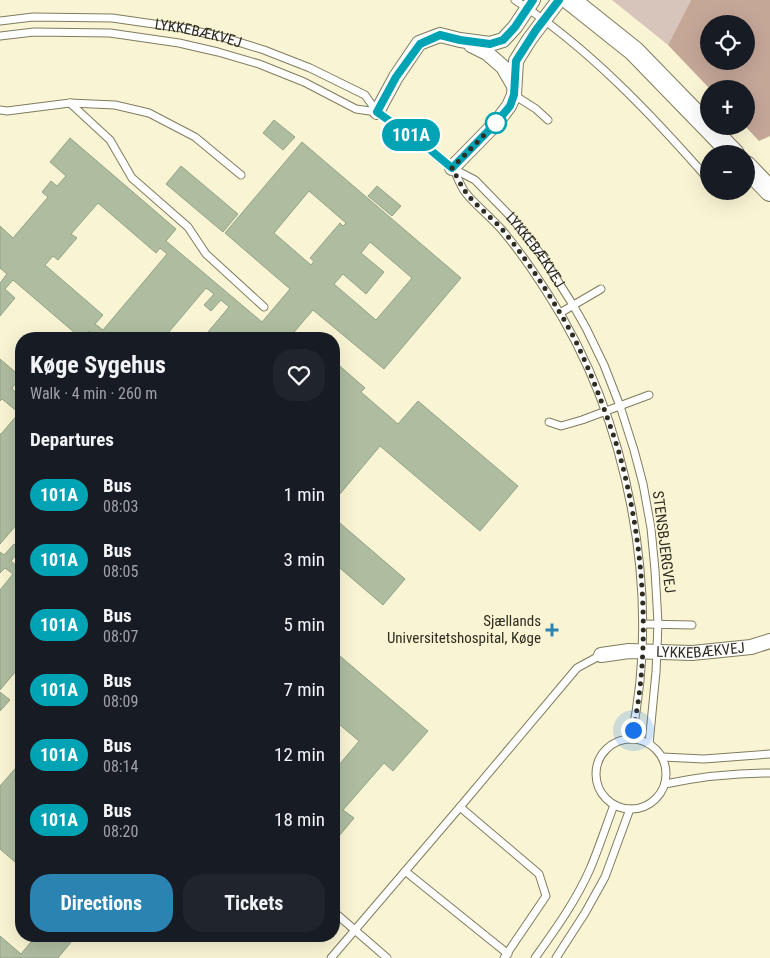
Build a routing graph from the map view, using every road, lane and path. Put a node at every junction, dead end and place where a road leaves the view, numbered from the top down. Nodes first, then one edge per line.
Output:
1 (515, 0) edge
2 (559, 0) edge
3 (570, 0) edge
4 (530, 4) edge
5 (544, 19) junction
6 (0, 21) edge
7 (0, 36) edge
8 (460, 40) junction
9 (514, 91) junction
10 (70, 103) junction
11 (0, 110) edge
12 (377, 112) junction
13 (548, 120) dead end
14 (725, 145) edge
15 (452, 168) junction
16 (700, 170) edge
17 (241, 175) dead end
18 (755, 175) edge
19 (770, 191) edge
20 (600, 289) dead end
21 (574, 305) junction
22 (264, 307) dead end
23 (560, 313) junction
24 (597, 351) joint
25 (583, 358) joint
26 (650, 395) dead end
27 (620, 406) junction
28 (605, 411) junction
29 (549, 422) dead end
30 (643, 624) junction
31 (658, 624) junction
32 (692, 625) dead end
33 (770, 641) edge
34 (642, 651) junction
35 (658, 652) junction
36 (601, 655) joint
37 (631, 739) junction
38 (649, 744) junction
39 (770, 754) edge
40 (662, 757) junction
41 (770, 773) edge
42 (665, 784) junction
43 (614, 804) junction
44 (460, 807) junction
45 (630, 809) junction
46 (405, 871) junction
47 (340, 917) edge
48 (354, 930) junction
49 (506, 956) edge
50 (331, 958) edge
51 (387, 958) edge
52 (535, 958) edge
53 (556, 958) edge

1 - 4 lane
2 - 5 street
3 - 14 street
4 - 5 lane
4 - 8 street
5 - 9 street
5 - 16 lane
6 - 12 lane, LYKKEBÆKVEJ
7 - 12 lane, LYKKEBÆKVEJ
8 - 9 street
8 - 12 street
9 - 13 lane
9 - 15 street
10 - 11 lane
10 - 17 lane
10 - 22 lane
12 - 15 lane, LYKKEBÆKVEJ
15 - 21 lane, LYKKEBÆKVEJ
15 - 23 lane, LYKKEBÆKVEJ
18 - 19 street
20 - 21 lane
21 - 23 lane
21 - 24 lane, LYKKEBÆKVEJ
23 - 25 lane, LYKKEBÆKVEJ
24 - 27 lane, STENSBJERGVEJ
25 - 28 lane, STENSBJERGVEJ
26 - 27 lane
27 - 28 lane
27 - 31 lane, STENSBJERGVEJ
28 - 29 lane
28 - 30 lane, STENSBJERGVEJ
30 - 31 lane
30 - 34 lane, STENSBJERGVEJ
31 - 32 lane
31 - 35 lane, STENSBJERGVEJ
33 - 35 street, LYKKEBÆKVEJ
34 - 35 street, LYKKEBÆKVEJ
34 - 36 street, LYKKEBÆKVEJ
34 - 37 lane, STENSBJERGVEJ
35 - 38 lane, STENSBJERGVEJ
36 - 44 lane
37 - 38 lane
37 - 43 lane
38 - 40 lane
39 - 40 lane
40 - 42 lane
41 - 42 lane
42 - 45 lane
43 - 45 lane
43 - 52 lane
44 - 46 lane
44 - 49 lane
45 - 53 lane
46 - 48 lane
46 - 49 lane
47 - 48 lane
48 - 50 lane
48 - 51 lane

